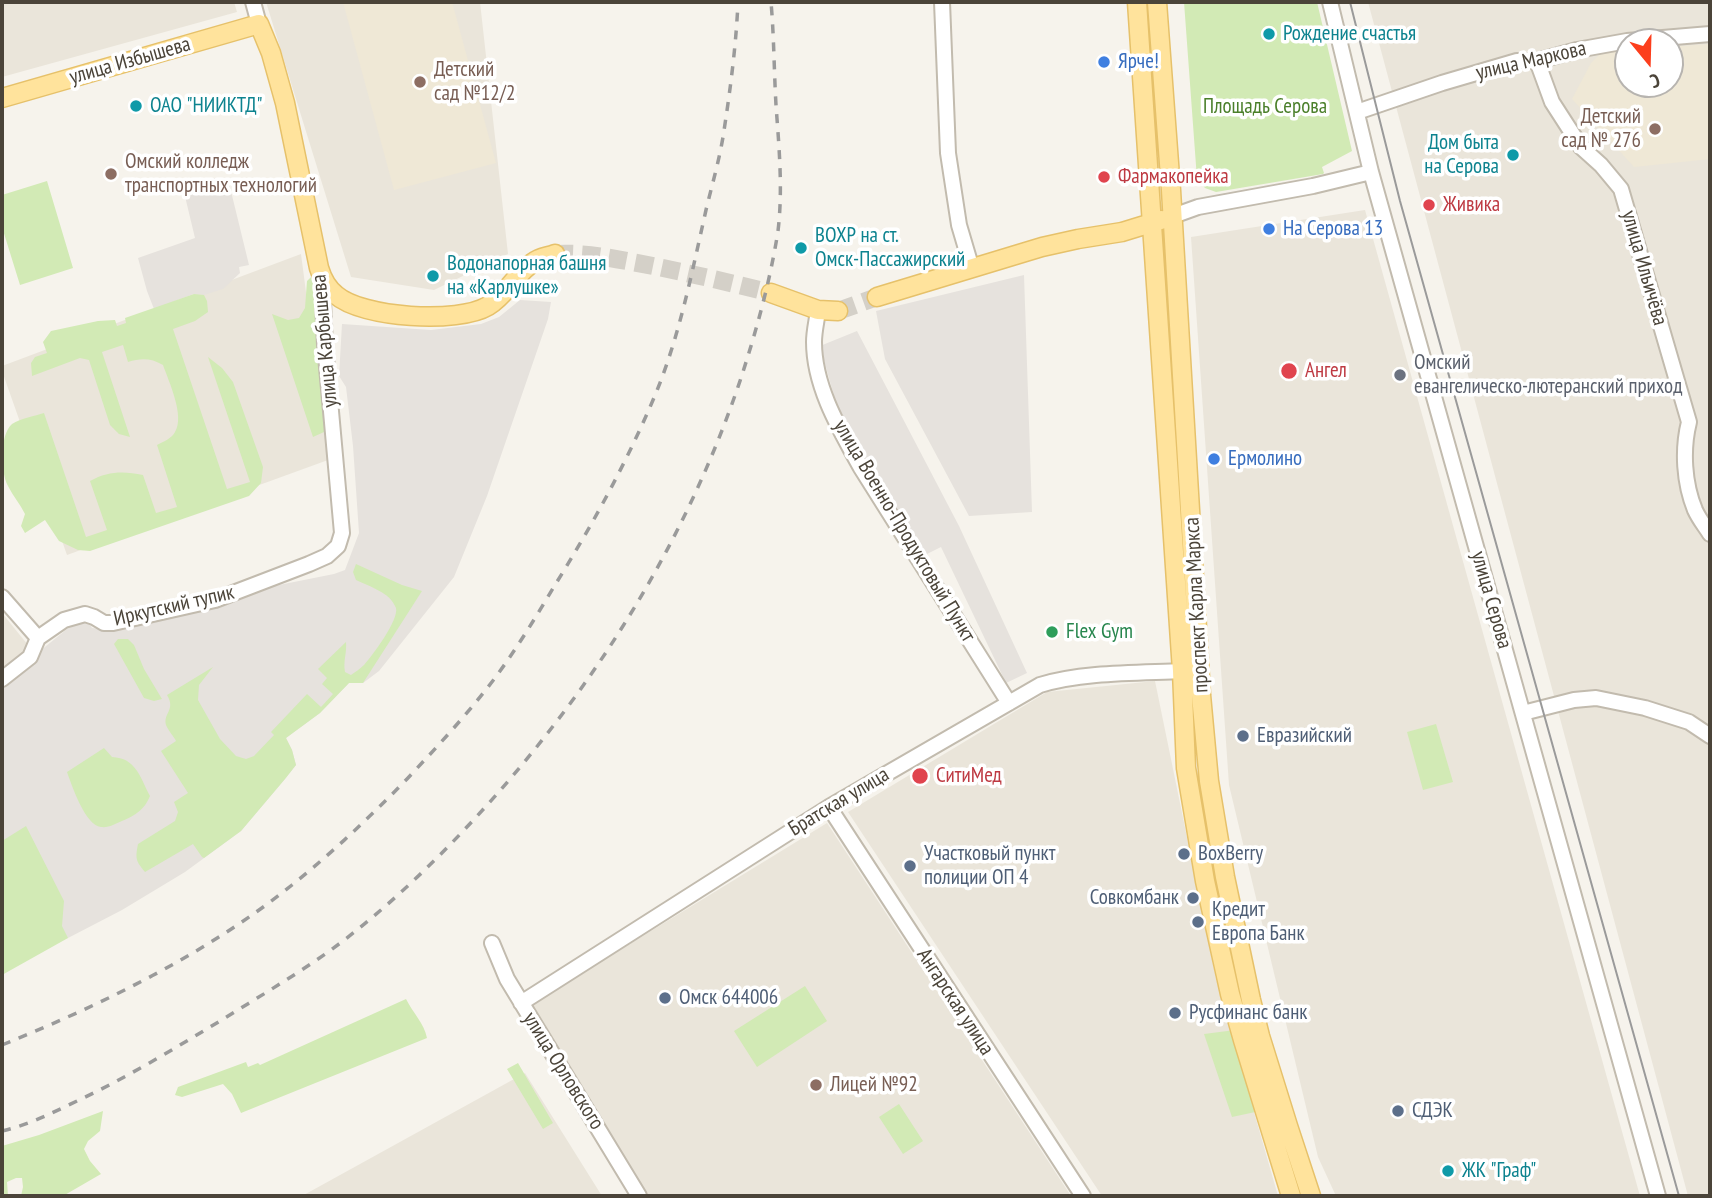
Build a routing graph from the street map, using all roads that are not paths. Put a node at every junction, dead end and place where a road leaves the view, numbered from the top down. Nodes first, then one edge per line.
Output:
1 (253, 2) edge
2 (942, 2) edge
3 (1137, 2) edge
4 (1157, 2) edge
5 (1330, 2) edge
6 (259, 24) junction
7 (1710, 34) edge
8 (1537, 61) junction
9 (2, 98) edge
10 (1357, 112) junction
11 (1371, 172) junction
12 (1173, 216) junction
13 (1152, 223) junction
14 (555, 254) tunnel mouth
15 (972, 269) junction
16 (323, 279) junction
17 (771, 293) tunnel mouth
18 (877, 297) tunnel mouth
19 (818, 310) junction
20 (838, 311) tunnel mouth
21 (1710, 534) edge
22 (327, 556) joint
23 (2, 597) edge
24 (38, 638) junction
25 (1182, 671) junction
26 (2, 678) edge
27 (1009, 703) junction
28 (1523, 713) junction
29 (1710, 736) edge
30 (828, 807) junction
31 (492, 943) dead end
32 (521, 1003) junction
33 (639, 1196) edge
34 (1083, 1196) edge
35 (1291, 1196) edge
36 (1311, 1196) edge
37 (1658, 1196) edge

1 - 6 street, улица Карбышева
2 - 15 street
3 - 13 main road, проспект Карла Маркса
4 - 12 main road, проспект Карла Маркса
5 - 10 street, улица Серова
6 - 9 main road, улица Избышева
6 - 16 main road, улица Карбышева
7 - 8 street, улица Маркова
8 - 10 street, улица Маркова
8 - 21 street, улица Ильичёва
10 - 11 street, улица Серова
11 - 12 street
11 - 28 street, улица Серова
12 - 13 main road
12 - 36 main road, проспект Карла Маркса
13 - 15 main road
13 - 25 main road, проспект Карла Маркса
14 - 16 main road
15 - 18 main road
16 - 22 street, улица Карбышева
17 - 19 main road
19 - 20 main road
19 - 27 street, улица Военно-Продуктовый Пункт
22 - 24 street, Иркутский тупик
23 - 24 street
24 - 26 street, Иркутский тупик
25 - 27 street, Братская улица
25 - 35 main road, проспект Карла Маркса
27 - 30 street, Братская улица
28 - 29 street
28 - 37 street, улица Серова
30 - 32 street, Братская улица
30 - 34 street, Ангарская улица
31 - 32 street, улица Орловского
32 - 33 street, улица Орловского

